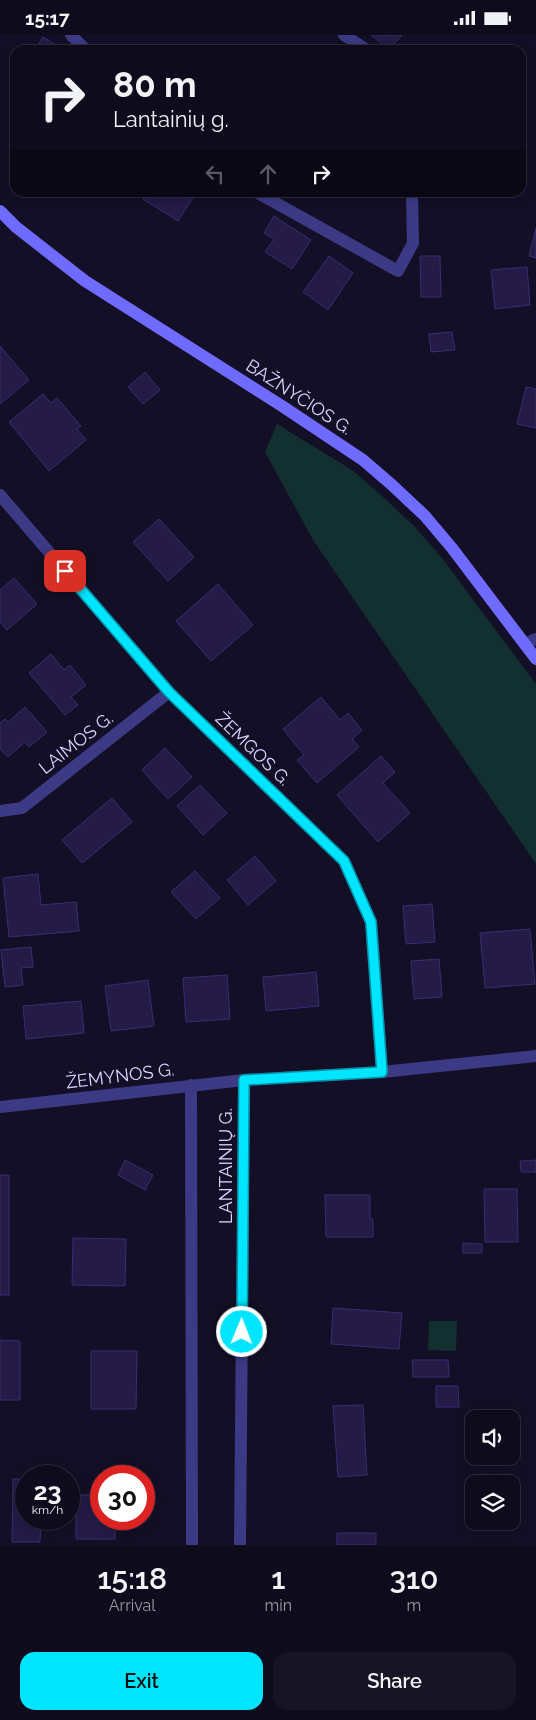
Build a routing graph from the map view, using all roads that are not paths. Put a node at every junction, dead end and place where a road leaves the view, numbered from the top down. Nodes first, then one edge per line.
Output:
1 (71, 35) edge
2 (344, 35) edge
3 (81, 45) edge
4 (359, 45) edge
5 (265, 197) edge
6 (412, 197) edge
7 (0, 211) edge
8 (0, 495) edge
9 (531, 642) edge
10 (536, 659) edge
11 (169, 692) junction
12 (0, 811) edge
13 (536, 1056) edge
14 (382, 1072) junction
15 (244, 1080) junction
16 (191, 1085) junction
17 (0, 1107) edge
18 (192, 1545) edge
19 (240, 1545) edge

1 - 3 street
2 - 4 street
5 - 6 street
7 - 9 main road, BAŽNYČIOS G.
8 - 11 street, ŽEMGOS G.
9 - 10 main road, BAŽNYČIOS G.
11 - 12 street, LAIMOS G.
11 - 14 street, ŽEMGOS G.
13 - 14 street
14 - 15 street
15 - 16 street, ŽEMYNOS G.
15 - 19 street, LANTAINIŲ G.
16 - 17 street, ŽEMYNOS G.
16 - 18 street

